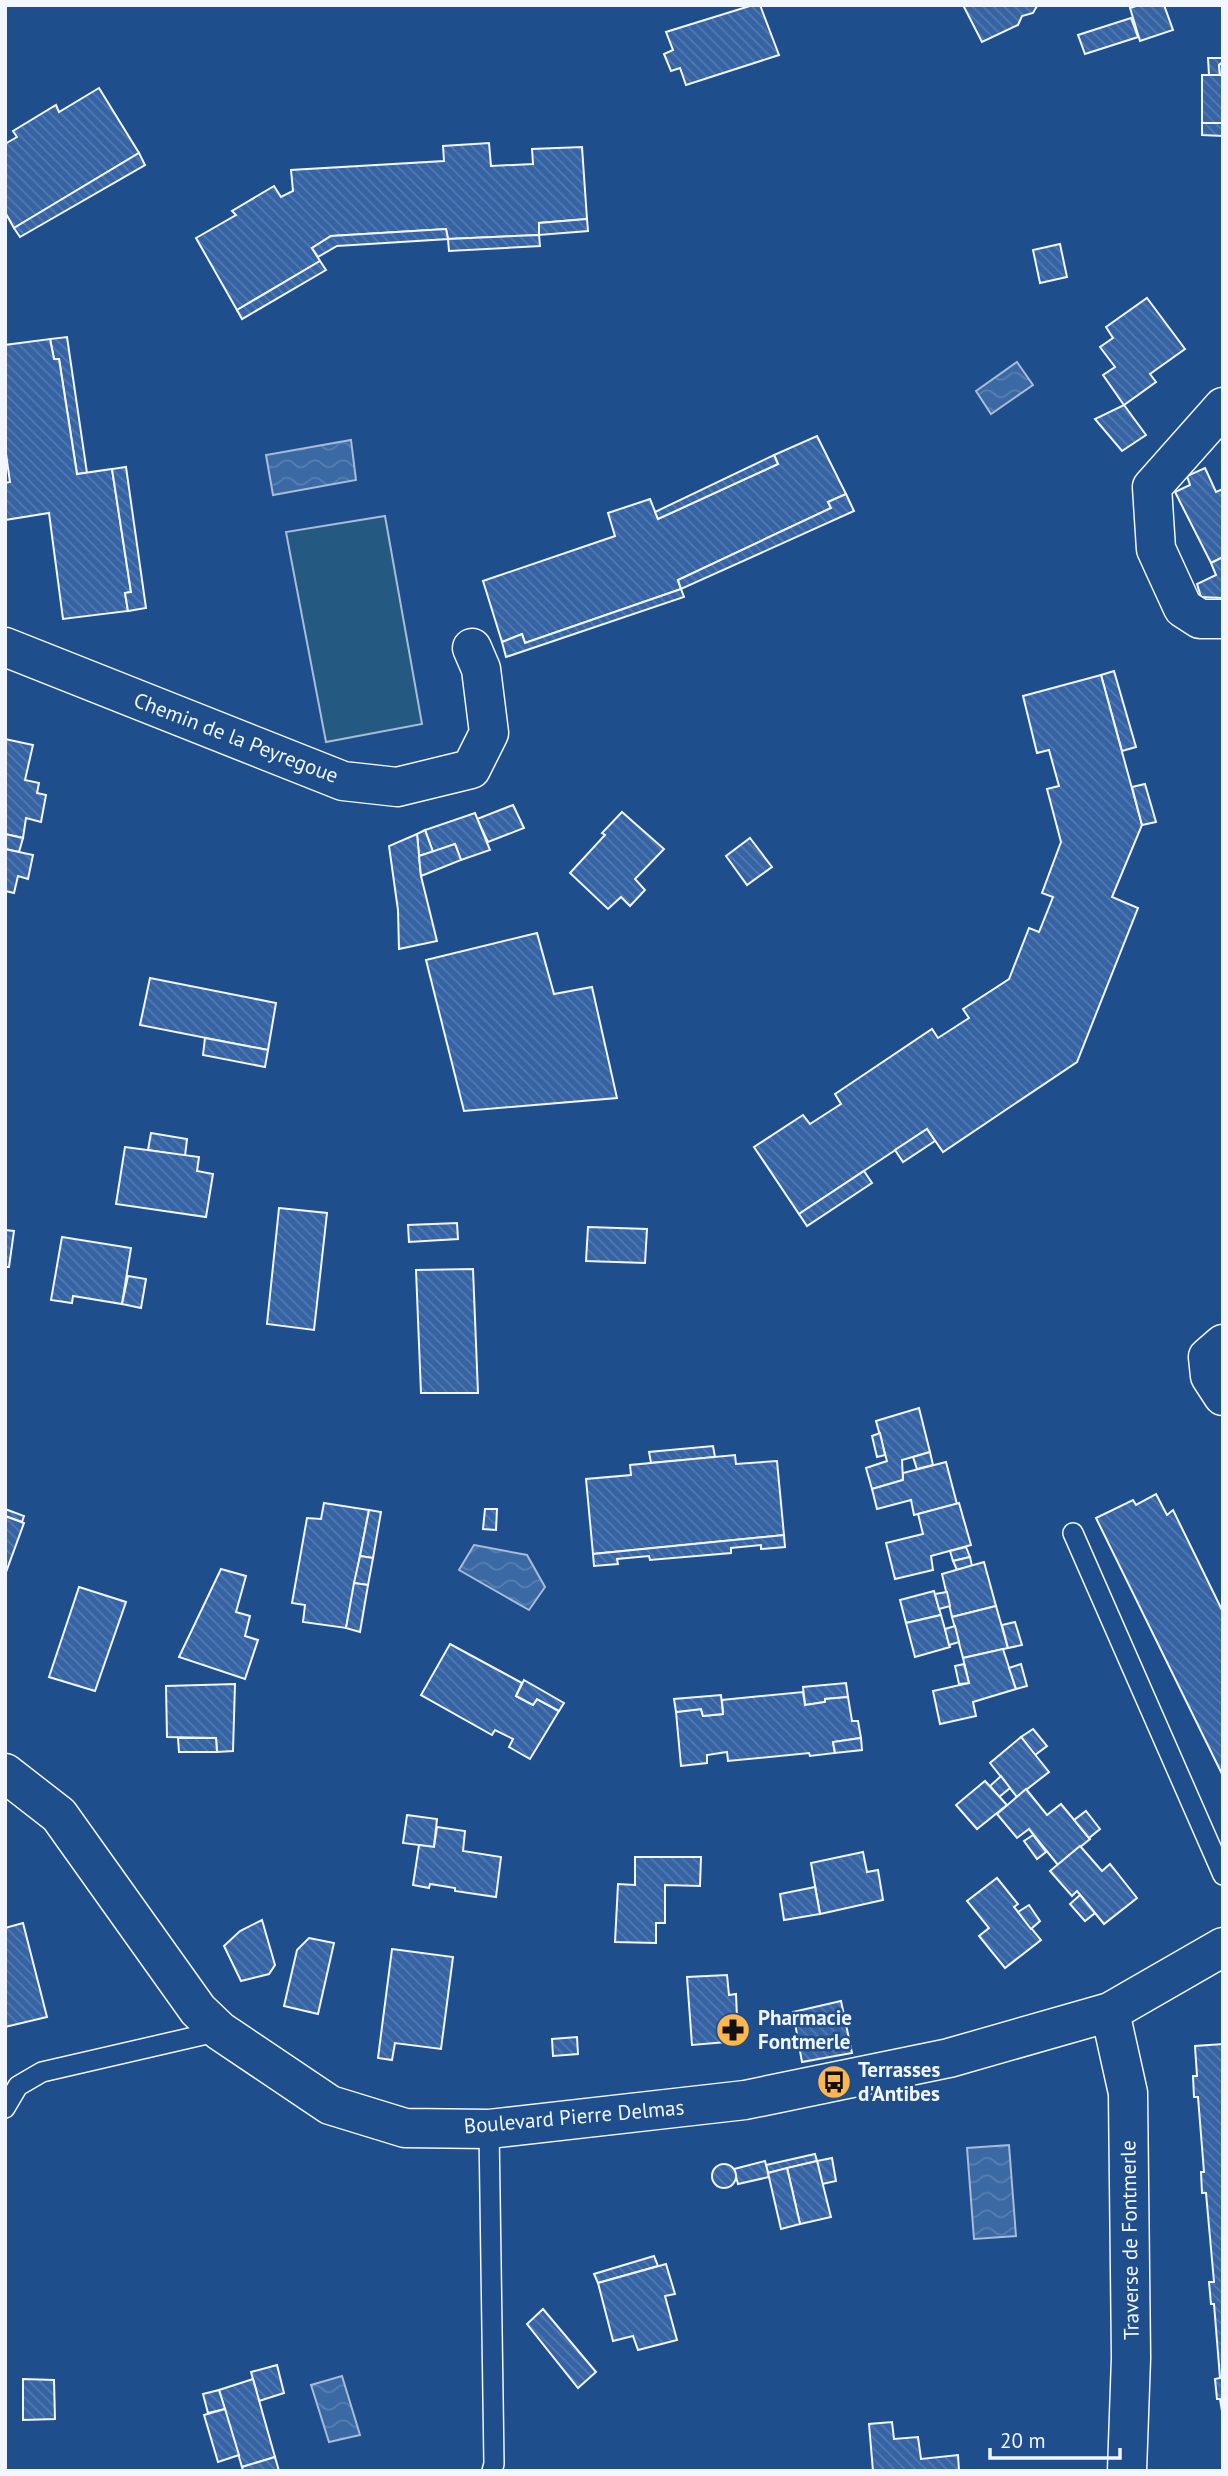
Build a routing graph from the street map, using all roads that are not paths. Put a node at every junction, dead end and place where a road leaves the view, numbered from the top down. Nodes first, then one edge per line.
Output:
1 (1223, 407) edge
2 (1223, 619) edge
3 (5, 647) edge
4 (472, 648) dead end
5 (1223, 1344) edge
6 (1223, 1396) edge
7 (1073, 1533) dead end
8 (5, 1773) edge
9 (1223, 1875) edge
10 (1223, 1947) edge
11 (1110, 2012) junction
12 (220, 2031) junction
13 (5, 2108) edge
14 (489, 2129) junction
15 (492, 2471) edge
16 (1127, 2471) edge

1 - 2 street
3 - 4 street, Chemin de la Peyregoue
5 - 6 street
7 - 9 lane
8 - 12 street, Boulevard Pierre Delmas
10 - 11 street, Boulevard Pierre Delmas
11 - 14 street, Boulevard Pierre Delmas
11 - 16 street, Traverse de Fontmerle
12 - 13 lane
12 - 14 street, Boulevard Pierre Delmas
14 - 15 lane

